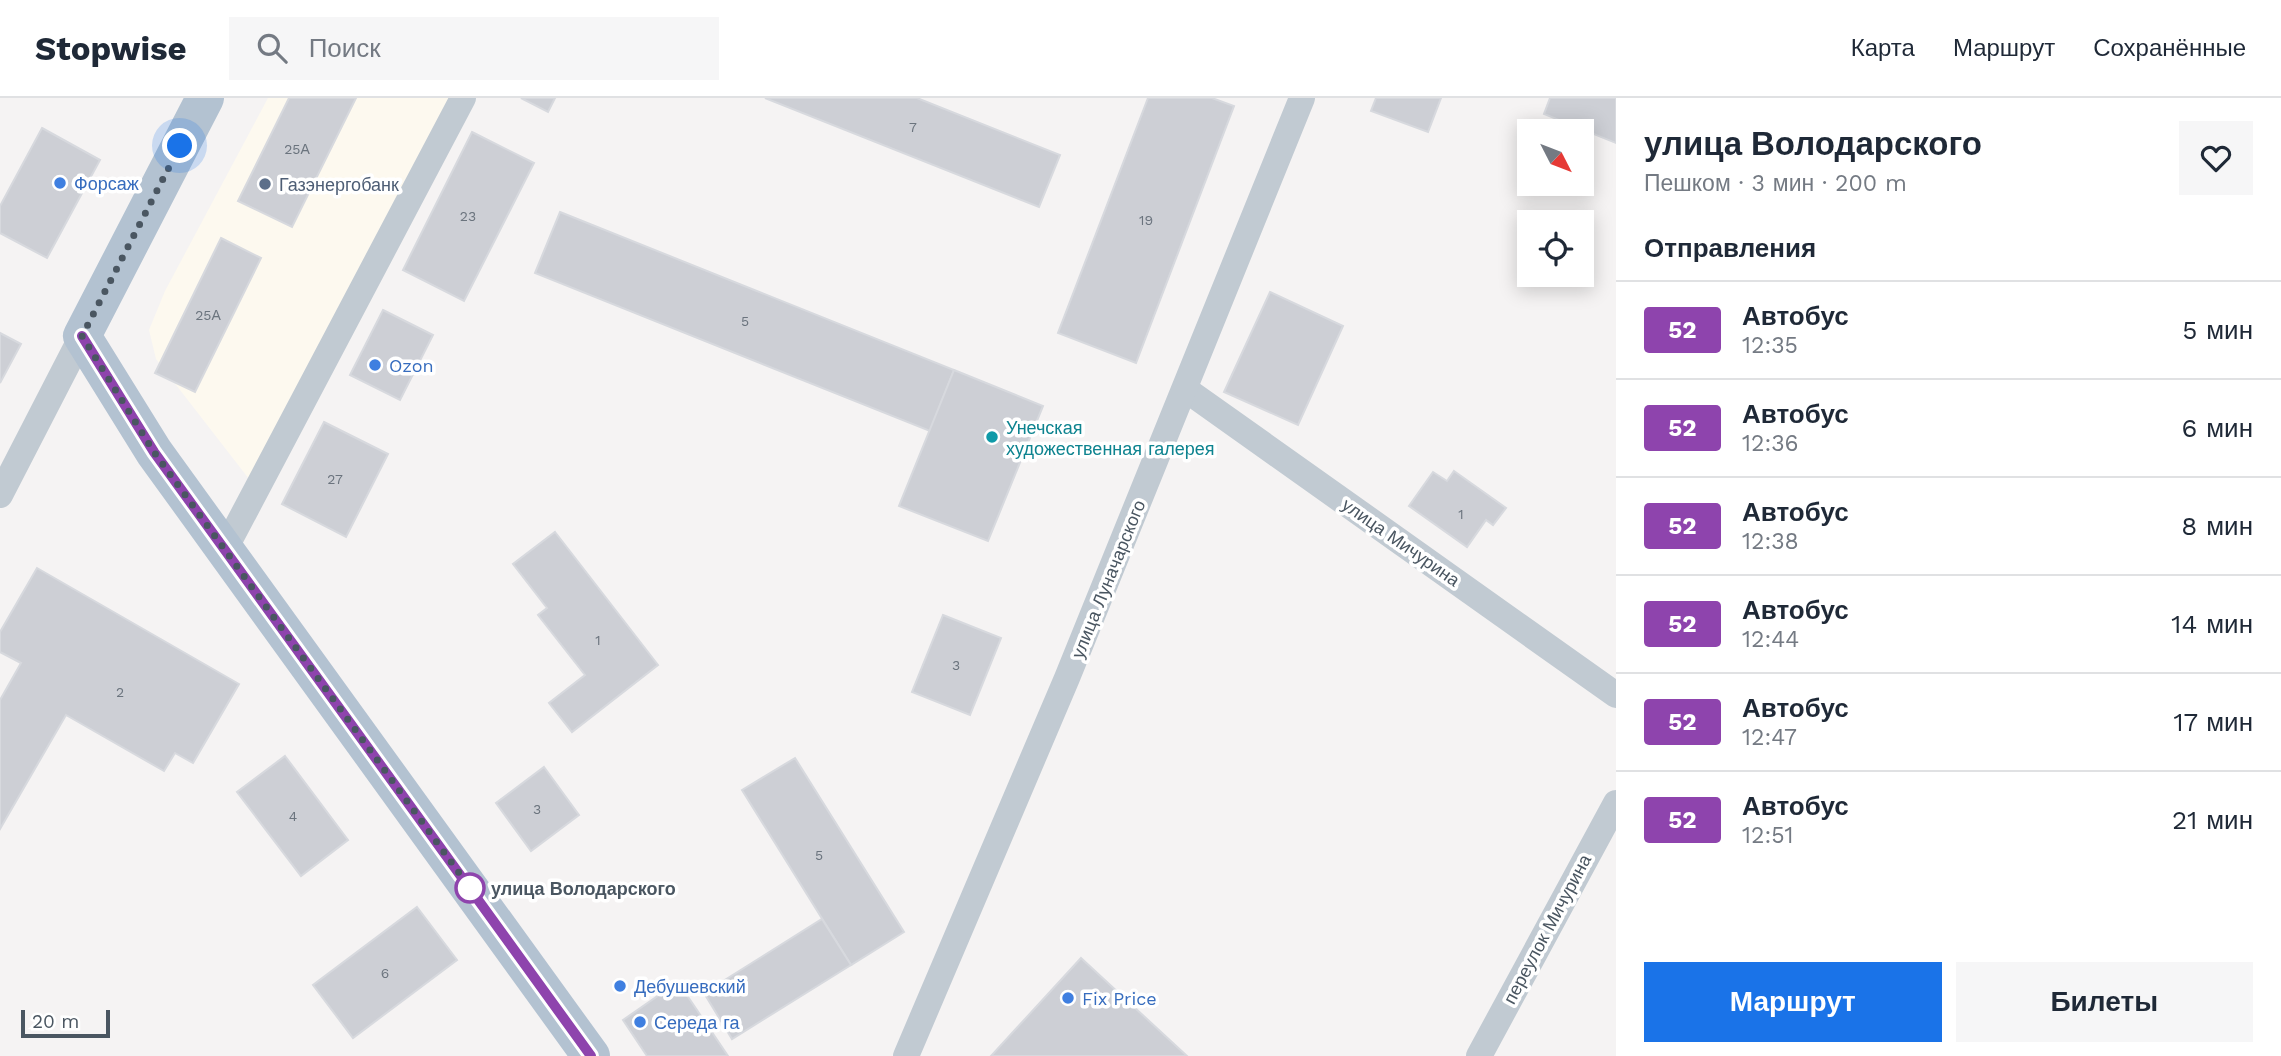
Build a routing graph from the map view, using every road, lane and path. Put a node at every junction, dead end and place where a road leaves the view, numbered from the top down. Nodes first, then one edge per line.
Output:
1 (205, 98) edge
2 (463, 98) edge
3 (1302, 98) edge
4 (82, 336) junction
5 (1185, 389) junction
6 (0, 495) edge
7 (225, 550) junction
8 (1616, 695) edge
9 (1616, 803) edge
10 (591, 1056) edge
11 (905, 1056) edge
12 (1479, 1056) edge

1 - 4 main road
2 - 7 street
3 - 5 street, улица Луначарского
4 - 6 street
4 - 7 main road
5 - 8 street, улица Мичурина
5 - 11 street, улица Луначарского
7 - 10 main road
9 - 12 street, переулок Мичурина

